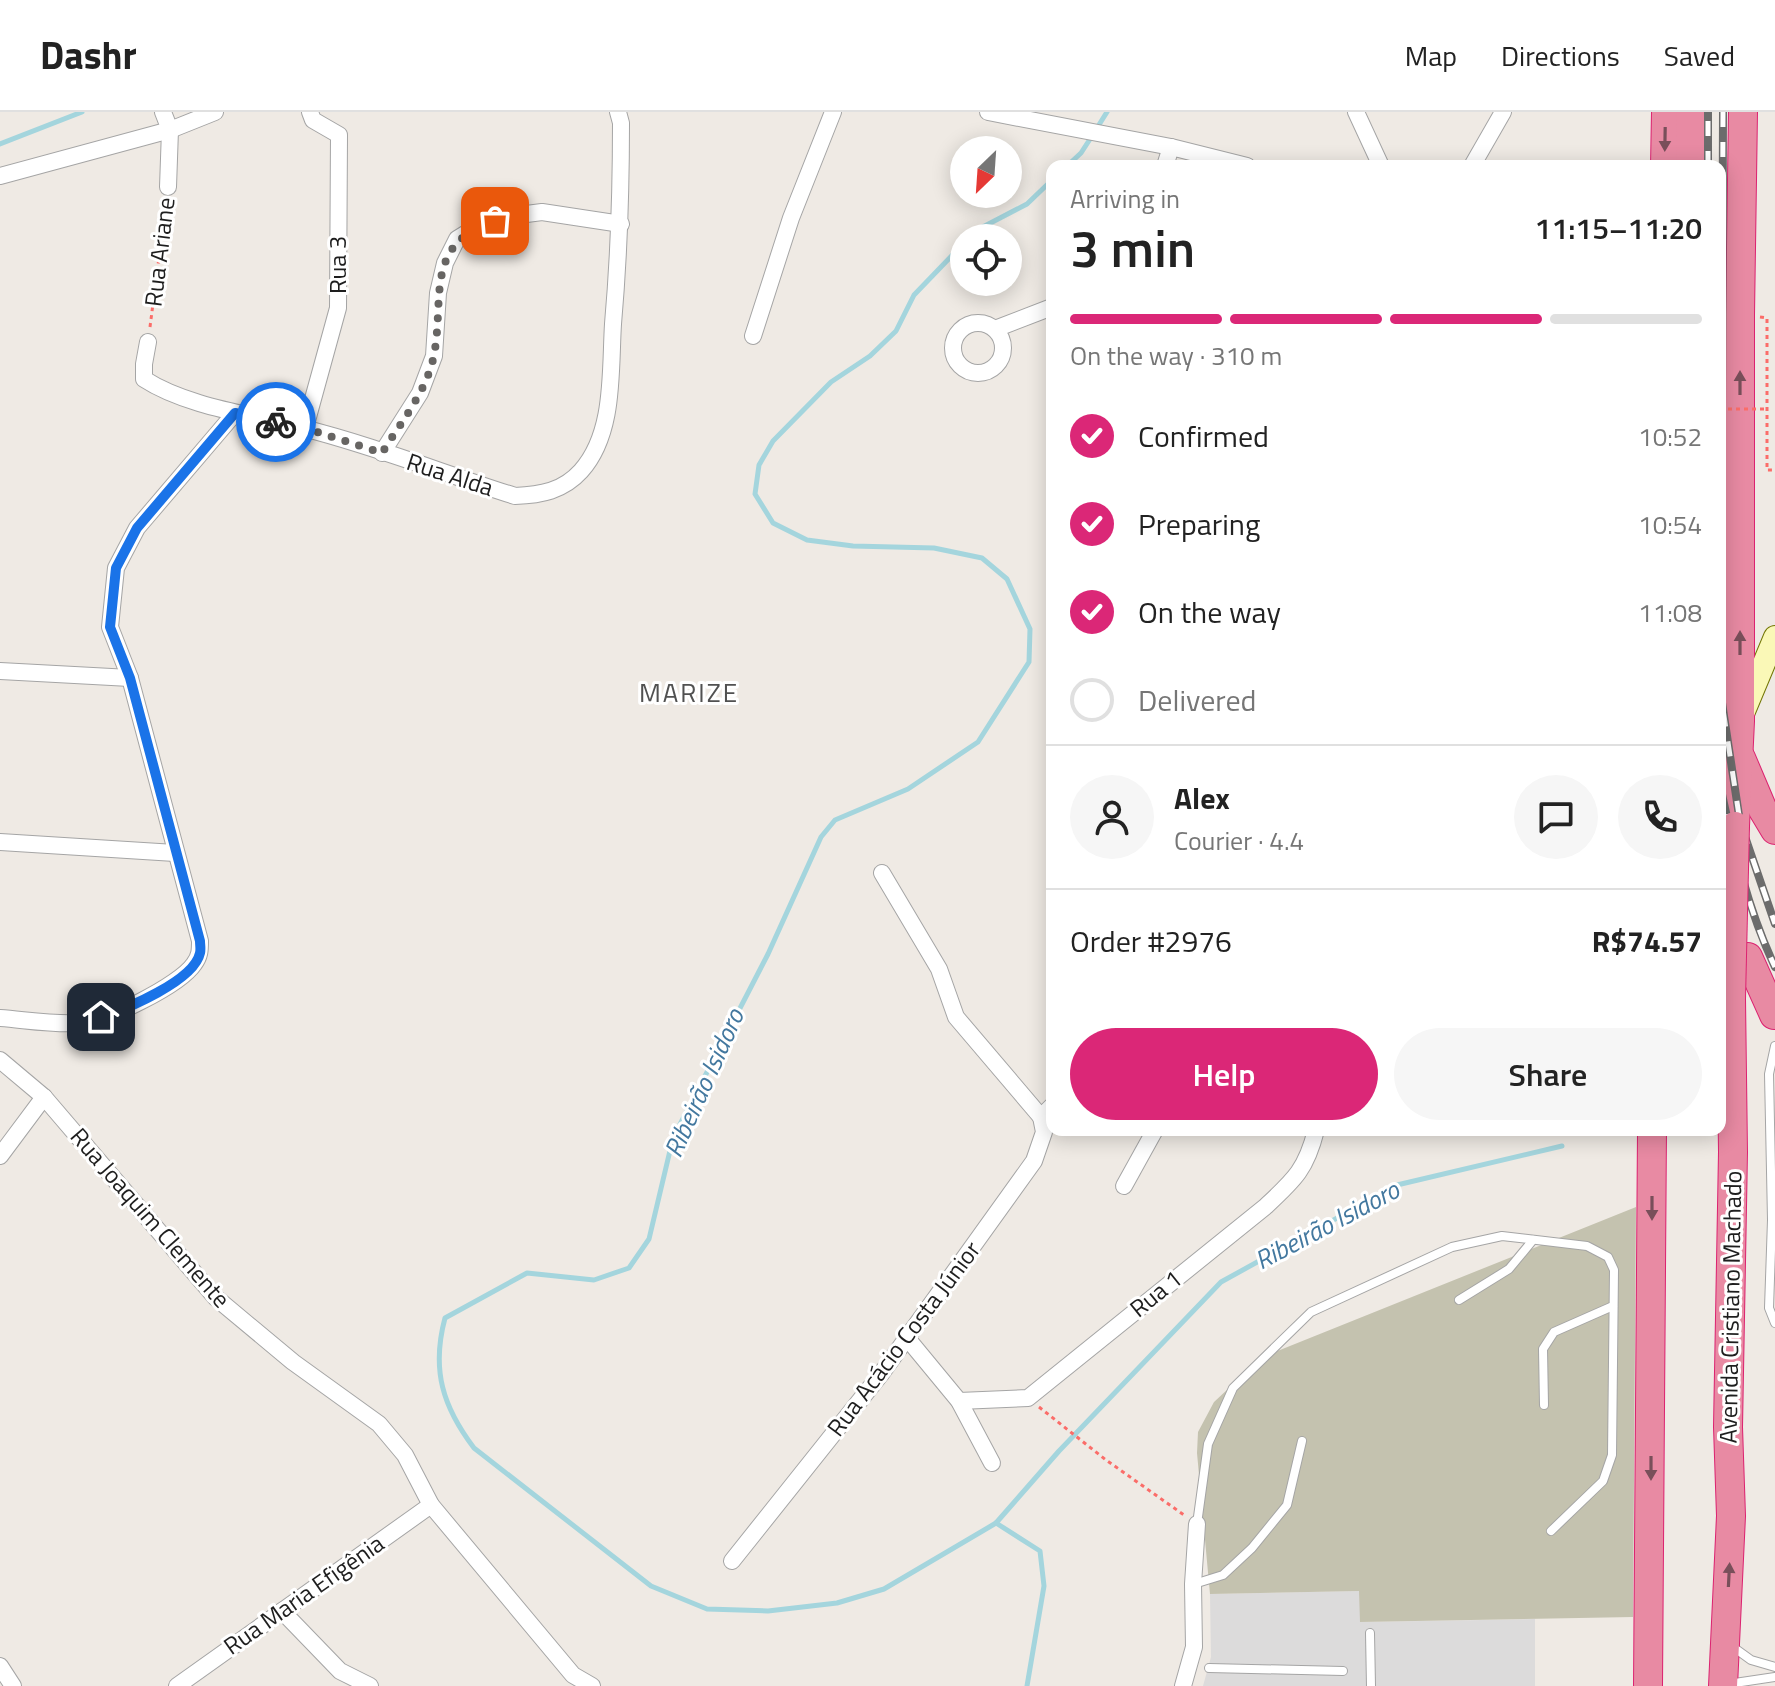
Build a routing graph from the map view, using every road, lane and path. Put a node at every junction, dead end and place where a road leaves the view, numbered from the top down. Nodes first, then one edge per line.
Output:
1 (163, 112) edge
2 (215, 112) edge
3 (310, 112) edge
4 (618, 112) edge
5 (833, 112) edge
6 (988, 112) edge
7 (1356, 112) edge
8 (1503, 112) edge
9 (1666, 112) edge
10 (1691, 112) edge
11 (1743, 112) edge
12 (170, 130) junction
13 (1171, 147) junction
14 (1167, 160) edge
15 (1223, 160) edge
16 (1378, 160) edge
17 (1475, 160) edge
18 (1665, 160) edge
19 (1690, 160) edge
20 (0, 176) edge
21 (168, 187) joint
22 (621, 224) junction
23 (1046, 309) edge
24 (1740, 315) junction
25 (995, 329) dead end
26 (753, 336) dead end
27 (148, 342) joint
28 (156, 387) joint
29 (1726, 409) edge
30 (1768, 409) junction
31 (235, 413) junction
32 (305, 428) junction
33 (382, 453) junction
34 (1775, 470) edge
35 (1775, 637) edge
36 (0, 671) edge
37 (130, 678) junction
38 (1740, 721) junction
39 (1738, 753) junction
40 (1775, 830) edge
41 (0, 842) edge
42 (175, 853) junction
43 (882, 873) dead end
44 (1748, 957) dead end
45 (1774, 1015) edge
46 (0, 1018) edge
47 (1775, 1046) edge
48 (0, 1060) edge
49 (44, 1097) junction
50 (1046, 1111) edge
51 (1152, 1136) edge
52 (1314, 1136) edge
53 (1652, 1136) edge
54 (0, 1156) edge
55 (1124, 1186) dead end
56 (1533, 1240) junction
57 (1773, 1242) edge
58 (1773, 1259) edge
59 (1772, 1286) edge
60 (1459, 1300) dead end
61 (1613, 1306) junction
62 (1775, 1323) edge
63 (907, 1338) junction
64 (959, 1401) junction
65 (1544, 1405) dead end
66 (1038, 1406) dead end
67 (1302, 1441) dead end
68 (992, 1463) dead end
69 (431, 1505) junction
70 (1197, 1524) junction
71 (1551, 1531) dead end
72 (732, 1561) dead end
73 (1193, 1584) junction
74 (282, 1611) junction
75 (1370, 1633) dead end
76 (1726, 1634) junction
77 (0, 1666) edge
78 (1775, 1667) edge
79 (1190, 1668) junction
80 (1209, 1668) joint
81 (1343, 1671) dead end
82 (1775, 1677) edge
83 (1723, 1685) edge
84 (13, 1686) edge
85 (177, 1686) edge
86 (370, 1686) edge
87 (592, 1686) edge
88 (1183, 1686) edge
89 (1371, 1686) edge
90 (1648, 1686) edge

1 - 12 street, Rua Ariane
2 - 12 street
3 - 32 street, Rua 3
4 - 22 street
5 - 26 street
6 - 13 street
7 - 16 street
8 - 17 street
9 -> 18 highway
10 - 19 highway
11 - 24 highway, Avenida Cristiano Machado
12 - 20 street
12 - 21 street, Rua Ariane
13 - 14 street
13 - 15 street
21 - 27 path, Rua Ariane
22 - 33 street
22 - 33 street, Rua Alda
23 - 25 street
24 - 30 path
38 -> 24 highway, Avenida Cristiano Machado
27 - 28 street, Rua Ariane
28 - 31 street, Rua Alda
29 - 30 path, bridge
30 - 34 path
31 - 32 street, Rua Alda
31 - 37 street
32 - 33 street, Rua Alda
35 - 38 street
36 - 37 street
37 - 42 street
38 - 39 highway, Avenida Cristiano Machado
39 - 40 highway
76 -> 39 highway, Avenida Cristiano Machado, bridge
41 - 42 street
42 - 46 street
43 - 50 street
44 - 45 highway
47 - 57 lane
48 - 49 street, Rua Joaquim Clemente
49 - 54 street
49 - 69 street, Rua Joaquim Clemente
50 - 63 street, Rua Acácio Costa Júnior
51 - 55 street
52 - 64 street, Rua 1
53 -> 90 highway
56 - 60 lane
56 - 61 lane
56 - 70 lane
57 - 58 lane
58 - 59 lane
59 - 62 lane
61 - 65 lane
61 - 71 lane
63 - 64 street
63 - 72 street, Rua Acácio Costa Júnior
64 - 68 street
66 - 70 path
67 - 73 lane
69 - 74 street, Rua Maria Efigênia
69 - 87 street, Rua Joaquim Clemente
70 - 73 street
73 - 79 street
74 - 85 street, Rua Maria Efigênia
74 - 86 street
75 - 89 lane
76 - 78 lane
76 - 83 highway, Avenida Cristiano Machado
77 - 84 street
79 - 80 street
79 - 88 street
80 - 81 lane
82 - 83 lane

